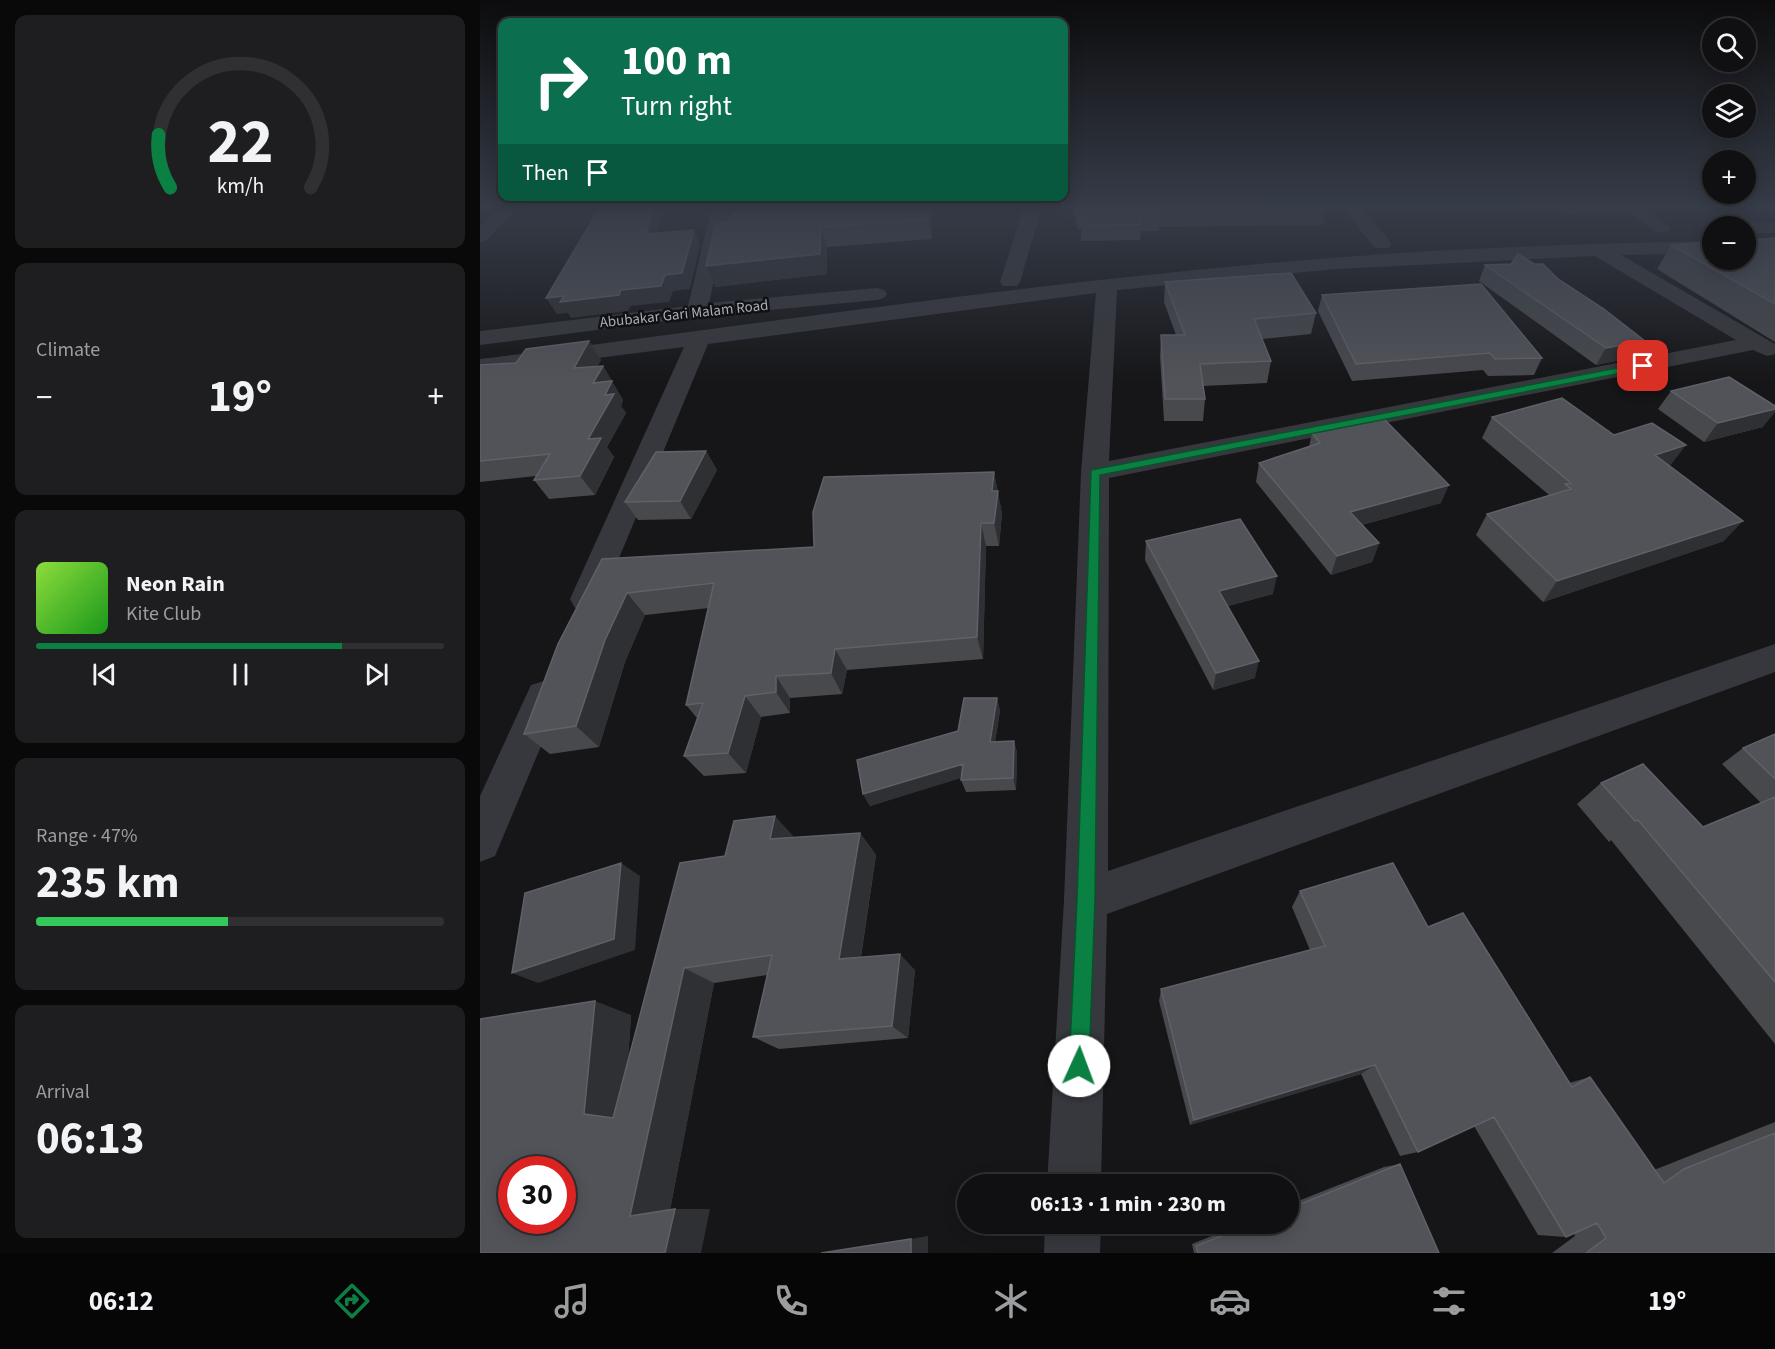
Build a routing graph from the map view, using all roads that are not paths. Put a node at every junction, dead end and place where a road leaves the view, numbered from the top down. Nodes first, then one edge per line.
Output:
1 (710, 265) edge
2 (1015, 265) edge
3 (1152, 265) edge
4 (1332, 265) edge
5 (1626, 265) edge
6 (1010, 282) junction
7 (1107, 286) junction
8 (698, 325) junction
9 (480, 338) edge
10 (1766, 349) edge
11 (480, 366) edge
12 (1095, 472) junction
13 (575, 624) edge
14 (1775, 658) edge
15 (556, 667) edge
16 (480, 842) edge
17 (1086, 900) junction
18 (1074, 1174) edge
19 (1073, 1234) edge
20 (1072, 1253) edge

1 - 8 street
2 - 6 street
3 - 6 street, Abubakar Gari Malam Road
4 - 7 street
5 - 10 street
6 - 8 street, Abubakar Gari Malam Road
7 - 8 street
7 - 12 street
8 - 9 street, Abubakar Gari Malam Road
8 - 11 street
8 - 13 street
10 - 12 street
12 - 17 street
14 - 17 street
15 - 16 street
17 - 18 street
19 - 20 street

